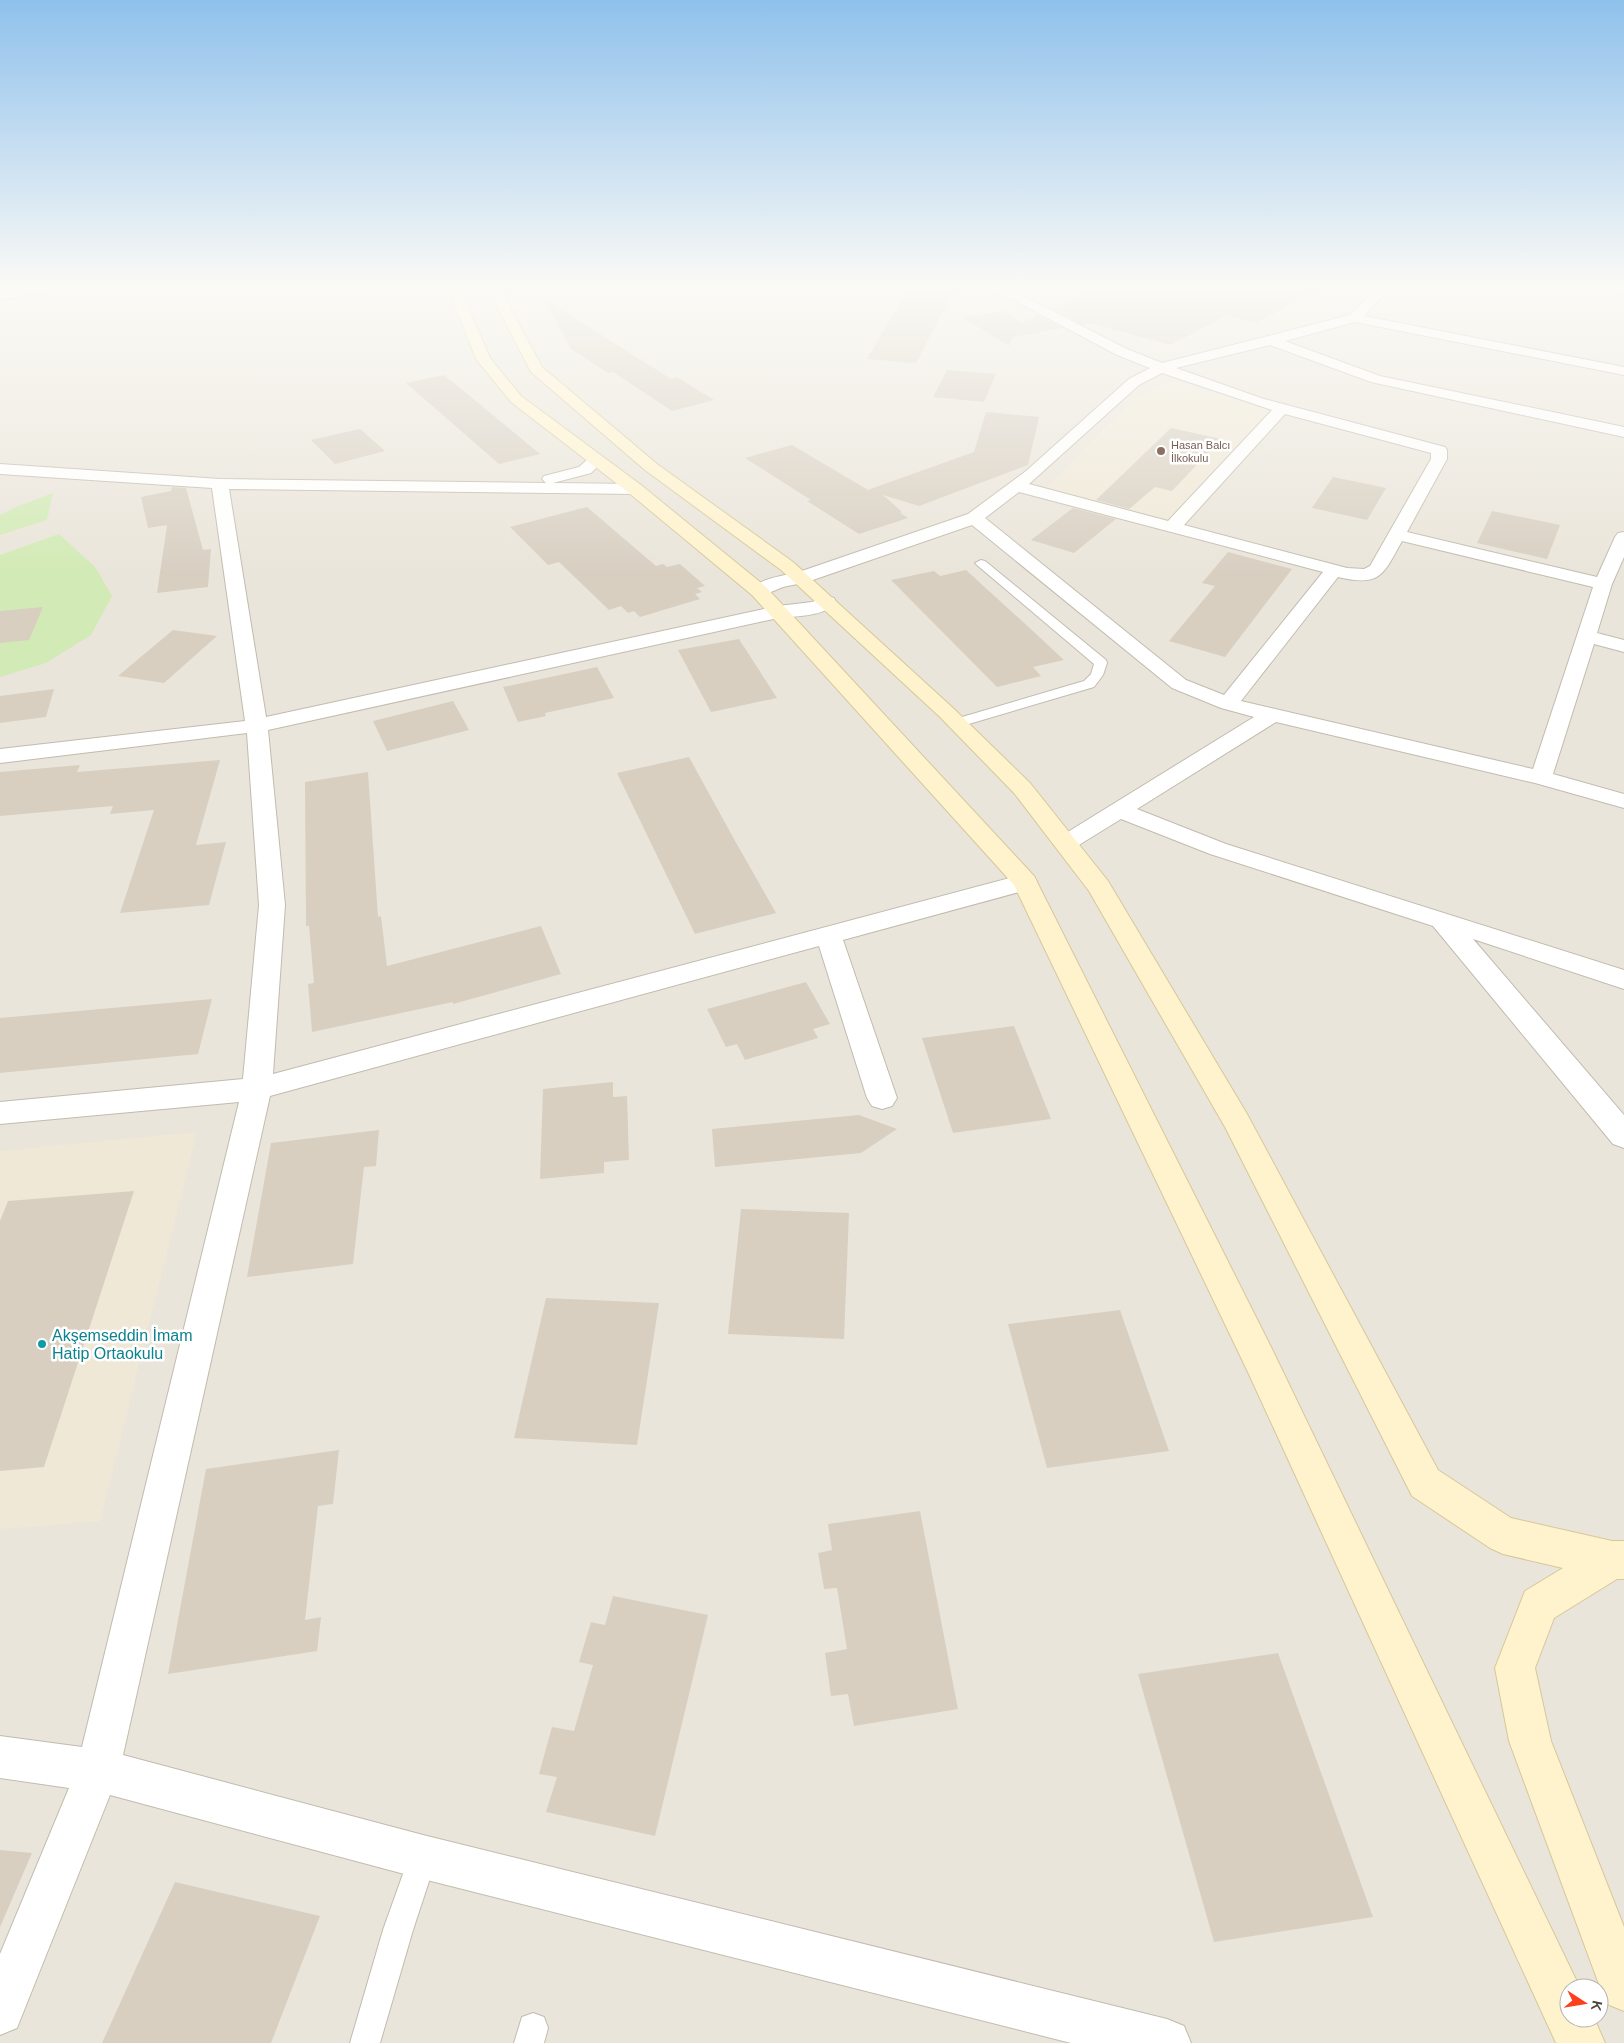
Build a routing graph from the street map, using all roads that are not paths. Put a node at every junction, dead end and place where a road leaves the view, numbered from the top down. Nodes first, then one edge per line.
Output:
1 (503, 383) edge
2 (553, 383) edge
3 (1133, 383) edge
4 (1207, 383) edge
5 (1396, 383) edge
6 (1282, 408) junction
7 (1624, 432) edge
8 (596, 460) junction
9 (0, 469) edge
10 (220, 484) junction
11 (1017, 486) junction
12 (453, 488) junction
13 (635, 489) junction
14 (974, 518) junction
15 (1172, 527) junction
16 (1397, 535) junction
17 (1623, 544) edge
18 (981, 563) dead end
19 (1334, 570) junction
20 (800, 578) junction
21 (1603, 584) junction
22 (759, 590) junction
23 (827, 602) junction
24 (778, 612) junction
25 (1587, 636) junction
26 (1624, 646) edge
27 (1228, 704) junction
28 (1273, 714) junction
29 (957, 723) junction
30 (256, 726) junction
31 (0, 756) edge
32 (1541, 778) junction
33 (1624, 801) edge
34 (1121, 811) junction
35 (1066, 843) junction
36 (1025, 882) junction
37 (1442, 920) junction
38 (828, 935) junction
39 (1624, 980) edge
40 (257, 1089) junction
41 (882, 1098) dead end
42 (0, 1113) edge
43 (1624, 1136) edge
44 (1618, 1560) edge
45 (0, 1757) edge
46 (98, 1770) junction
47 (423, 1857) junction
48 (1624, 1987) edge
49 (1559, 1997) edge
50 (0, 2011) edge
51 (1574, 2028) edge
52 (365, 2043) edge
53 (1167, 2043) edge
54 (1581, 2043) edge

1 - 8 main road
2 - 20 main road
3 - 11 street
4 - 6 street
5 - 7 street
6 - 15 street
6 - 16 street
8 - 12 street
8 - 13 main road
9 - 10 street
10 - 12 street
10 - 30 street
11 - 14 street
11 - 15 street
12 - 13 street
13 - 22 main road
14 - 20 street
14 - 27 street
15 - 19 street
16 - 19 street
16 - 21 street
17 - 21 street
18 - 29 lane
19 - 27 street
20 - 22 street
20 - 23 main road
21 - 25 street
22 - 24 main road
23 - 24 street
23 - 29 main road
24 - 30 street
24 - 36 main road
25 - 26 street
25 - 32 street
27 - 28 street
28 - 32 street
28 - 34 street
29 - 35 main road
30 - 31 street
30 - 40 street
32 - 33 street
34 - 35 street
34 - 37 street
35 - 44 main road
36 - 38 street
36 - 49 main road
37 - 39 street
37 - 43 street
38 - 40 street
38 - 41 street
40 - 42 street
40 - 46 street
44 - 48 main road
45 - 46 street
46 - 47 street
46 - 50 street
47 - 52 lane
47 - 53 street
51 - 54 main road

